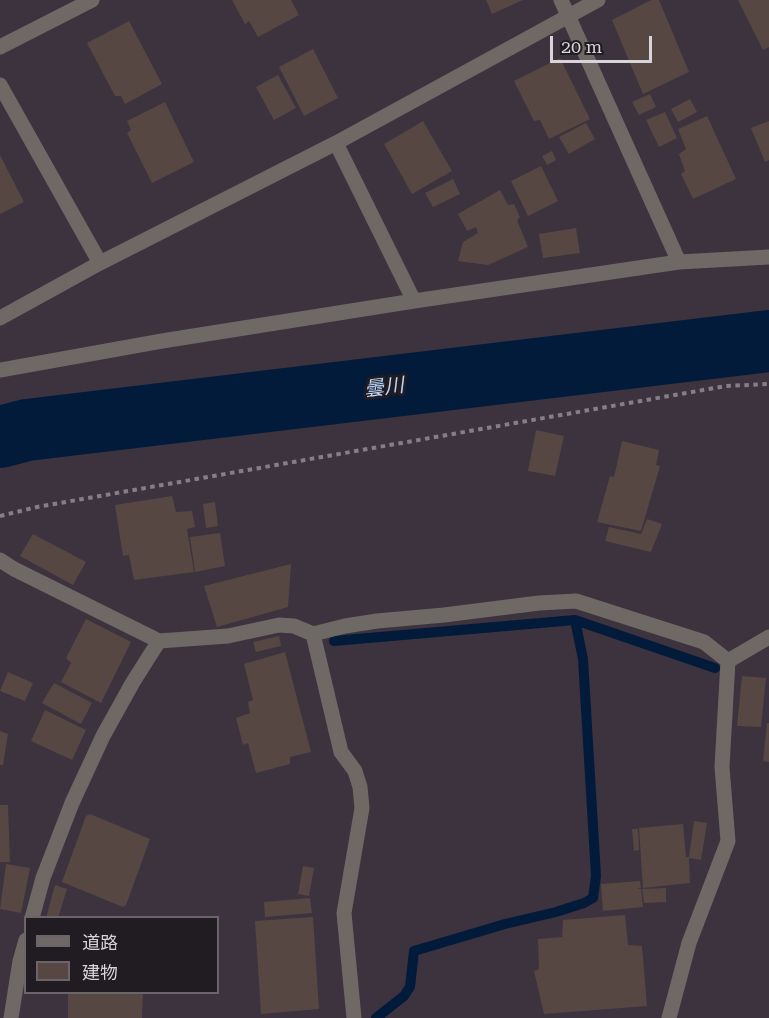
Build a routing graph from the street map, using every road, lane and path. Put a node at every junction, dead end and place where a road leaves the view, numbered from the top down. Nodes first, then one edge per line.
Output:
1 (92, 0) edge
2 (561, 0) edge
3 (598, 0) edge
4 (568, 15) junction
5 (0, 47) edge
6 (0, 85) edge
7 (336, 143) junction
8 (769, 257) edge
9 (679, 262) junction
10 (100, 263) junction
11 (414, 301) junction
12 (0, 318) edge
13 (0, 370) edge
14 (769, 384) edge
15 (0, 516) edge
16 (0, 560) edge
17 (313, 634) junction
18 (769, 637) edge
19 (159, 641) junction
20 (728, 661) junction
21 (33, 916) edge
22 (24, 947) edge
23 (11, 1018) edge
24 (354, 1018) edge
25 (669, 1018) edge

1 - 5 street
2 - 4 street
3 - 4 street
4 - 7 street
4 - 9 street
6 - 10 street
7 - 10 street
7 - 11 street
8 - 9 street
9 - 11 street
10 - 12 street
11 - 13 street
14 - 15 path
16 - 19 street
17 - 19 street
17 - 20 street
17 - 24 street
18 - 20 street
19 - 21 street
20 - 25 street
22 - 23 street

